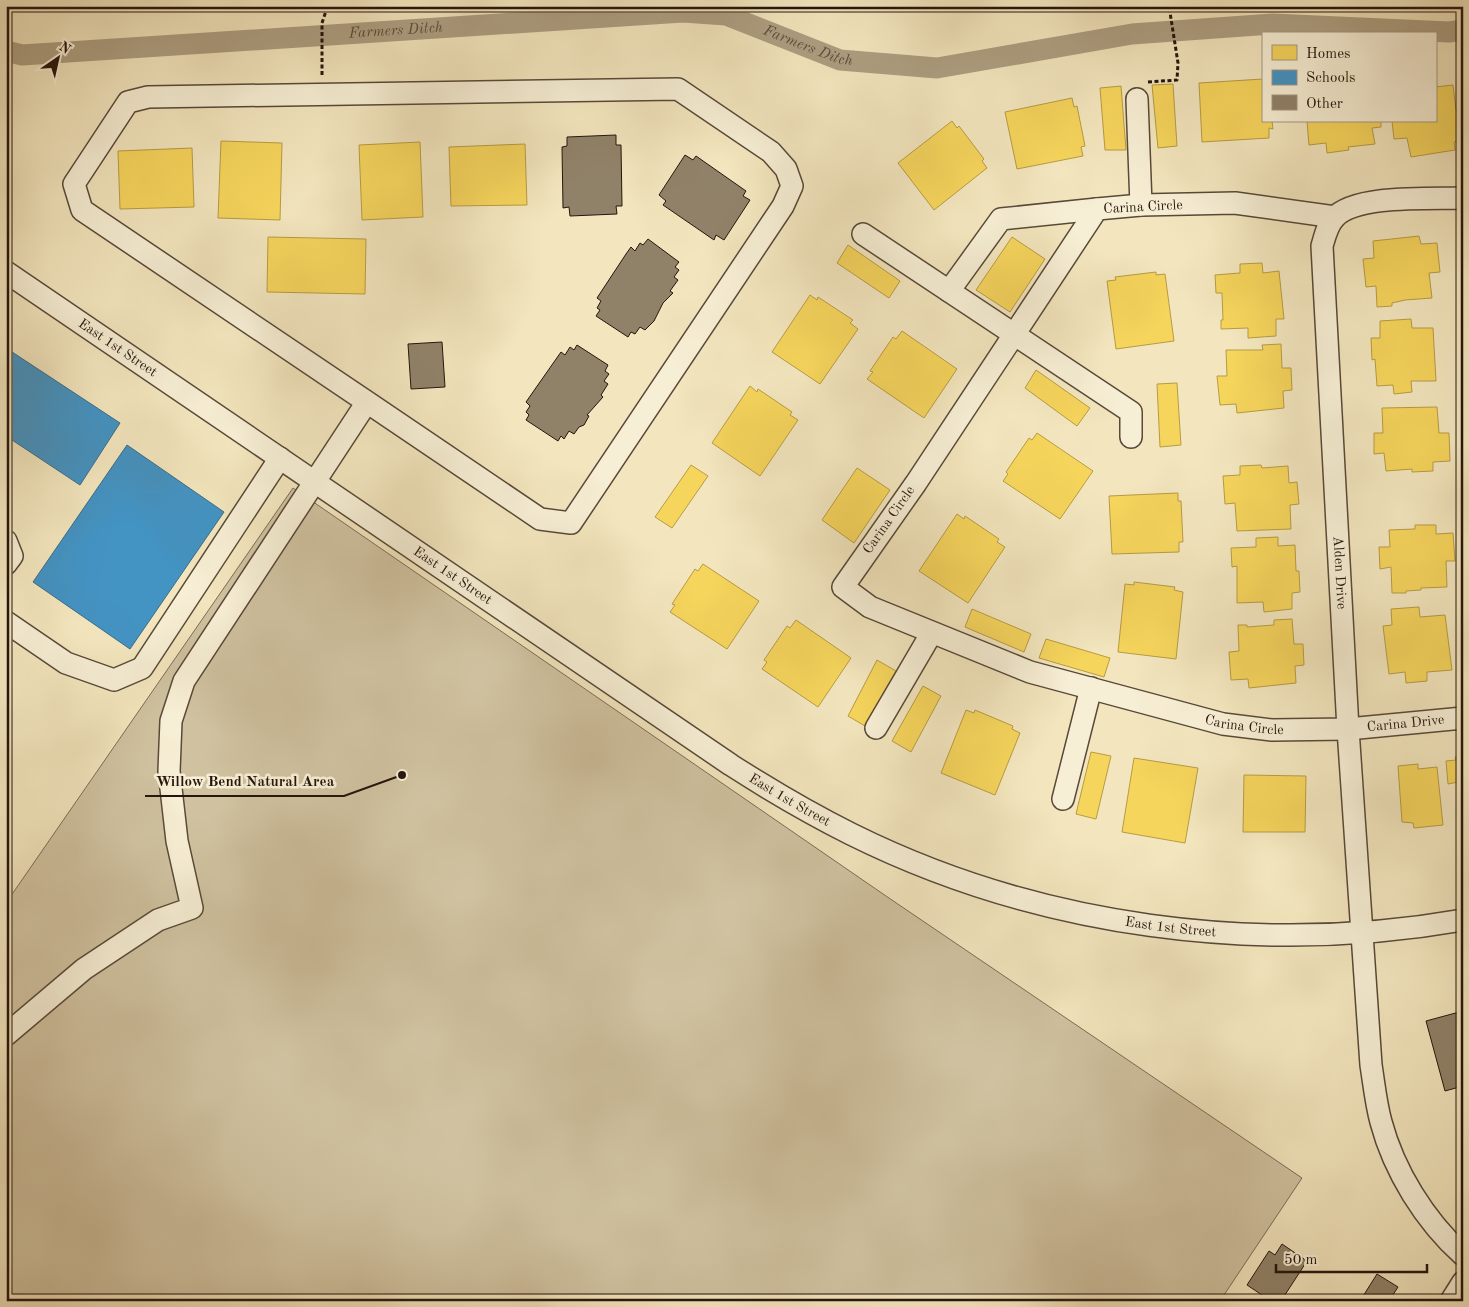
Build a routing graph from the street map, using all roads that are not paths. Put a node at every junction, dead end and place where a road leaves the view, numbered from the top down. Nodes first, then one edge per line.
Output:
1 (1137, 99) road end
2 (1463, 198) edge
3 (1142, 205) junction
4 (1097, 209) junction
5 (1335, 217) junction
6 (863, 234) dead end
7 (6, 272) edge
8 (949, 291) junction
9 (1014, 335) junction
10 (366, 402) junction
11 (1131, 437) dead end
12 (280, 458) junction
13 (314, 481) junction
14 (6, 541) edge
15 (6, 564) edge
16 (6, 622) edge
17 (931, 634) junction
18 (1091, 688) junction
19 (1463, 718) edge
20 (876, 728) dead end
21 (1348, 729) junction
22 (1063, 799) dead end
23 (1463, 920) edge
24 (1362, 932) junction
25 (6, 1035) edge
26 (1463, 1255) edge
27 (1463, 1282) edge
28 (1451, 1301) edge

1 - 3 street
2 - 5 street
3 - 4 street, Carina Circle
3 - 5 street, Carina Circle
4 - 8 street
4 - 9 street, Carina Circle
5 - 21 street, Alden Drive
6 - 8 street
7 - 12 street, East 1st Street
8 - 9 street
9 - 11 street
9 - 17 street, Carina Circle
10 - 10 street
10 - 13 street
12 - 13 street, East 1st Street
12 - 16 street
13 - 24 street, East 1st Street
13 - 25 street
14 - 15 street
17 - 18 street, Carina Circle
17 - 20 street
18 - 21 street, Carina Circle
18 - 22 street
19 - 21 street, Carina Drive
21 - 24 street, Alden Drive
23 - 24 street, East 1st Street
24 - 26 street
27 - 28 street

